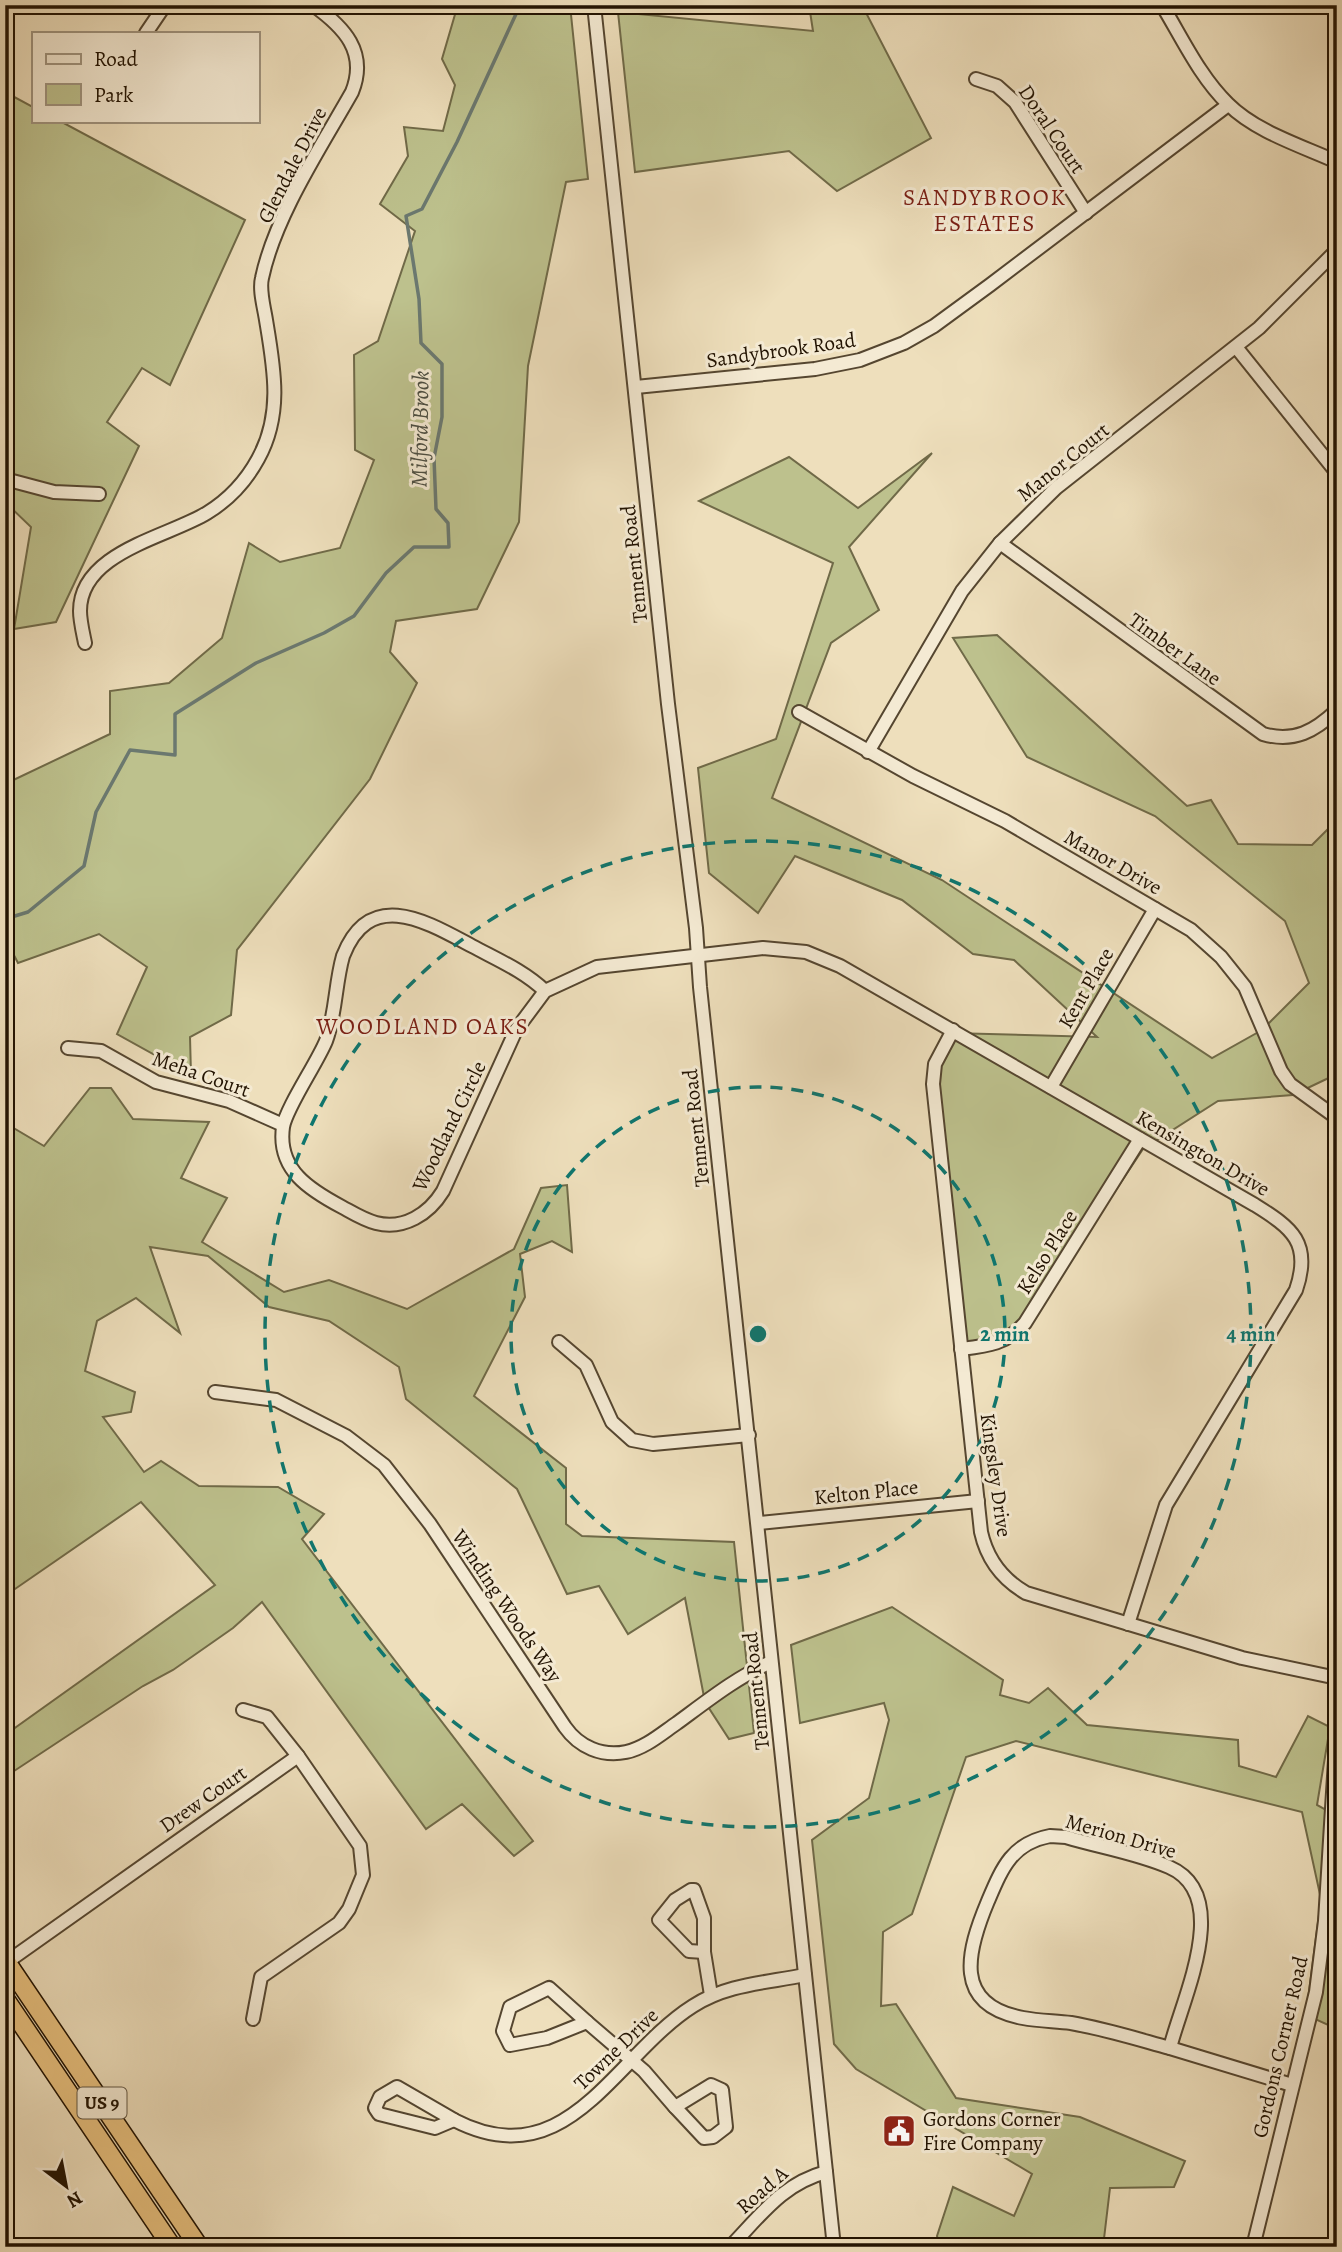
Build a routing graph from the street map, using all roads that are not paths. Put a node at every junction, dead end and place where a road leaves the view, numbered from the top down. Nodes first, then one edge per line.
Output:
1 (165, 5) edge
2 (313, 5) edge
3 (594, 5) edge
4 (1162, 5) edge
5 (147, 32) edge
6 (976, 79) dead end
7 (1228, 105) junction
8 (1337, 162) edge
9 (1087, 213) junction
10 (1337, 250) edge
11 (1236, 347) junction
12 (636, 387) junction
13 (1337, 472) edge
14 (5, 479) edge
15 (99, 494) dead end
16 (1000, 543) junction
17 (85, 643) dead end
18 (1337, 710) edge
19 (799, 712) dead end
20 (868, 751) junction
21 (1155, 909) junction
22 (698, 955) junction
23 (545, 991) junction
24 (953, 1030) junction
25 (68, 1048) dead end
26 (1051, 1087) junction
27 (1337, 1118) edge
28 (283, 1125) junction
29 (1140, 1139) junction
30 (559, 1342) dead end
31 (961, 1349) junction
32 (215, 1392) dead end
33 (749, 1435) junction
34 (978, 1501) junction
35 (759, 1523) junction
36 (1128, 1624) junction
37 (771, 1662) junction
38 (1337, 1678) edge
39 (243, 1710) dead end
40 (1337, 1728) edge
41 (298, 1756) junction
42 (1335, 1792) edge
43 (704, 1952) junction
44 (6, 1961) edge
45 (805, 1975) junction
46 (711, 1995) junction
47 (5, 1999) edge
48 (253, 2019) dead end
49 (587, 2022) junction
50 (1170, 2048) junction
51 (632, 2061) junction
52 (1292, 2085) junction
53 (675, 2107) junction
54 (454, 2120) junction
55 (826, 2172) junction
56 (172, 2247) edge
57 (199, 2247) edge
58 (730, 2247) edge
59 (834, 2247) edge
60 (1253, 2247) edge

1 - 5 street
2 - 17 street, Glendale Drive
3 - 12 street, Tennent Road
4 - 7 street
6 - 9 street, Doral Court
7 - 8 street
7 - 9 street, Sandybrook Road
9 - 12 street, Sandybrook Road
10 - 11 street, Manor Court
11 - 13 street
11 - 16 street, Manor Court
12 - 22 street, Tennent Road
14 - 15 street
16 - 18 street, Timber Lane
16 - 20 street, Manor Court
19 - 20 street, Manor Drive
20 - 21 street, Manor Drive
21 - 26 street, Kent Place
21 - 27 street, Manor Drive
22 - 23 street, Woodland Circle
22 - 24 street, Kensington Drive
22 - 33 street, Tennent Road
23 - 28 street
23 - 28 street, Woodland Circle
24 - 26 street, Kensington Drive
24 - 31 street, Kingsley Drive
25 - 28 street, Meha Court
26 - 29 street, Kensington Drive
29 - 31 street, Kelso Place
29 - 36 street, Kensington Drive
30 - 33 street
31 - 34 street, Kingsley Drive
32 - 37 street, Winding Woods Way
33 - 35 street, Tennent Road
34 - 35 street, Kelton Place
34 - 36 street, Kingsley Drive
35 - 37 street, Tennent Road
36 - 38 street, Kingsley Drive
37 - 45 street, Tennent Road
39 - 41 street
40 - 42 street, Gordons Corner Road
41 - 44 street, Drew Court
41 - 48 street
42 - 52 street, Gordons Corner Road
43 - 43 street
43 - 46 street
44 - 57 highway, US 9
45 - 46 street, Towne Drive
45 - 55 street, Tennent Road
46 - 51 street, Towne Drive
47 - 56 highway, US 9
49 - 49 street
49 - 51 street
50 - 50 street, Merion Drive
50 - 52 street, Merion Drive
51 - 53 street
51 - 54 street, Towne Drive
52 - 60 street, Gordons Corner Road
53 - 53 street
54 - 54 street, Towne Drive
55 - 58 street, Road A
55 - 59 street, Tennent Road

